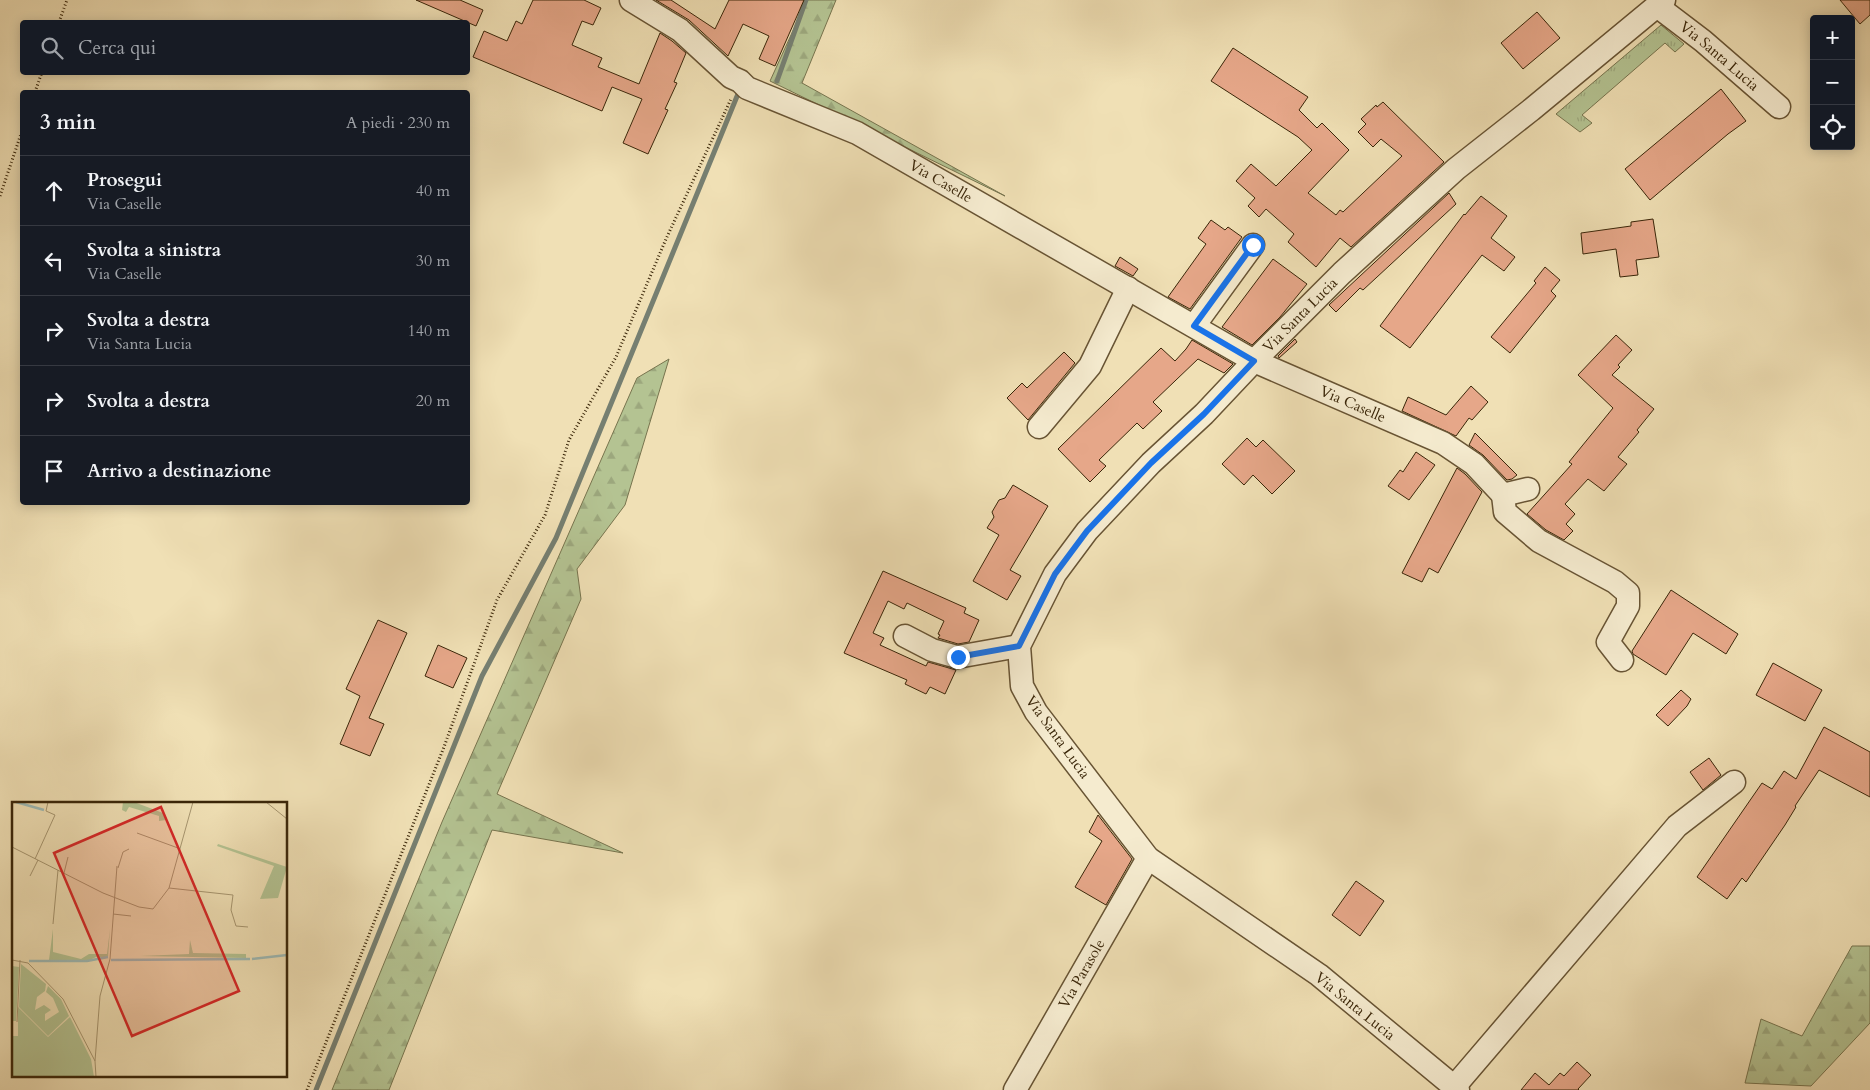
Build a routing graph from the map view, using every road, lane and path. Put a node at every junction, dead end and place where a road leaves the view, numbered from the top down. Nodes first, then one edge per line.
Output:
1 (67, 0) edge
2 (631, 0) edge
3 (1661, 3) edge
4 (60, 20) edge
5 (41, 75) edge
6 (744, 84) junction
7 (36, 90) edge
8 (1780, 107) dead end
9 (20, 136) edge
10 (0, 196) edge
11 (1253, 245) dead end
12 (1128, 288) junction
13 (1194, 326) junction
14 (1254, 361) junction
15 (1039, 427) dead end
16 (1528, 489) dead end
17 (1503, 495) junction
18 (905, 636) dead end
19 (1019, 646) junction
20 (1622, 660) dead end
21 (1734, 782) dead end
22 (1148, 858) junction
23 (1456, 1088) edge
24 (307, 1090) edge
25 (1014, 1090) edge

1 - 4 path
2 - 6 street, Via Caselle
3 - 8 street, Via Santa Lucia
3 - 14 street, Via Santa Lucia
5 - 7 path
6 - 12 street, Via Caselle
6 - 24 path
9 - 10 path
11 - 13 street
12 - 13 street, Via Caselle
12 - 15 street
13 - 14 street, Via Caselle
14 - 17 street, Via Caselle
14 - 19 street, Via Santa Lucia
16 - 17 street
17 - 20 street, Via Caselle
18 - 19 street
19 - 22 street, Via Santa Lucia
21 - 23 street, Via Santa Lucia
22 - 23 street, Via Santa Lucia
22 - 25 street, Via Parasole

